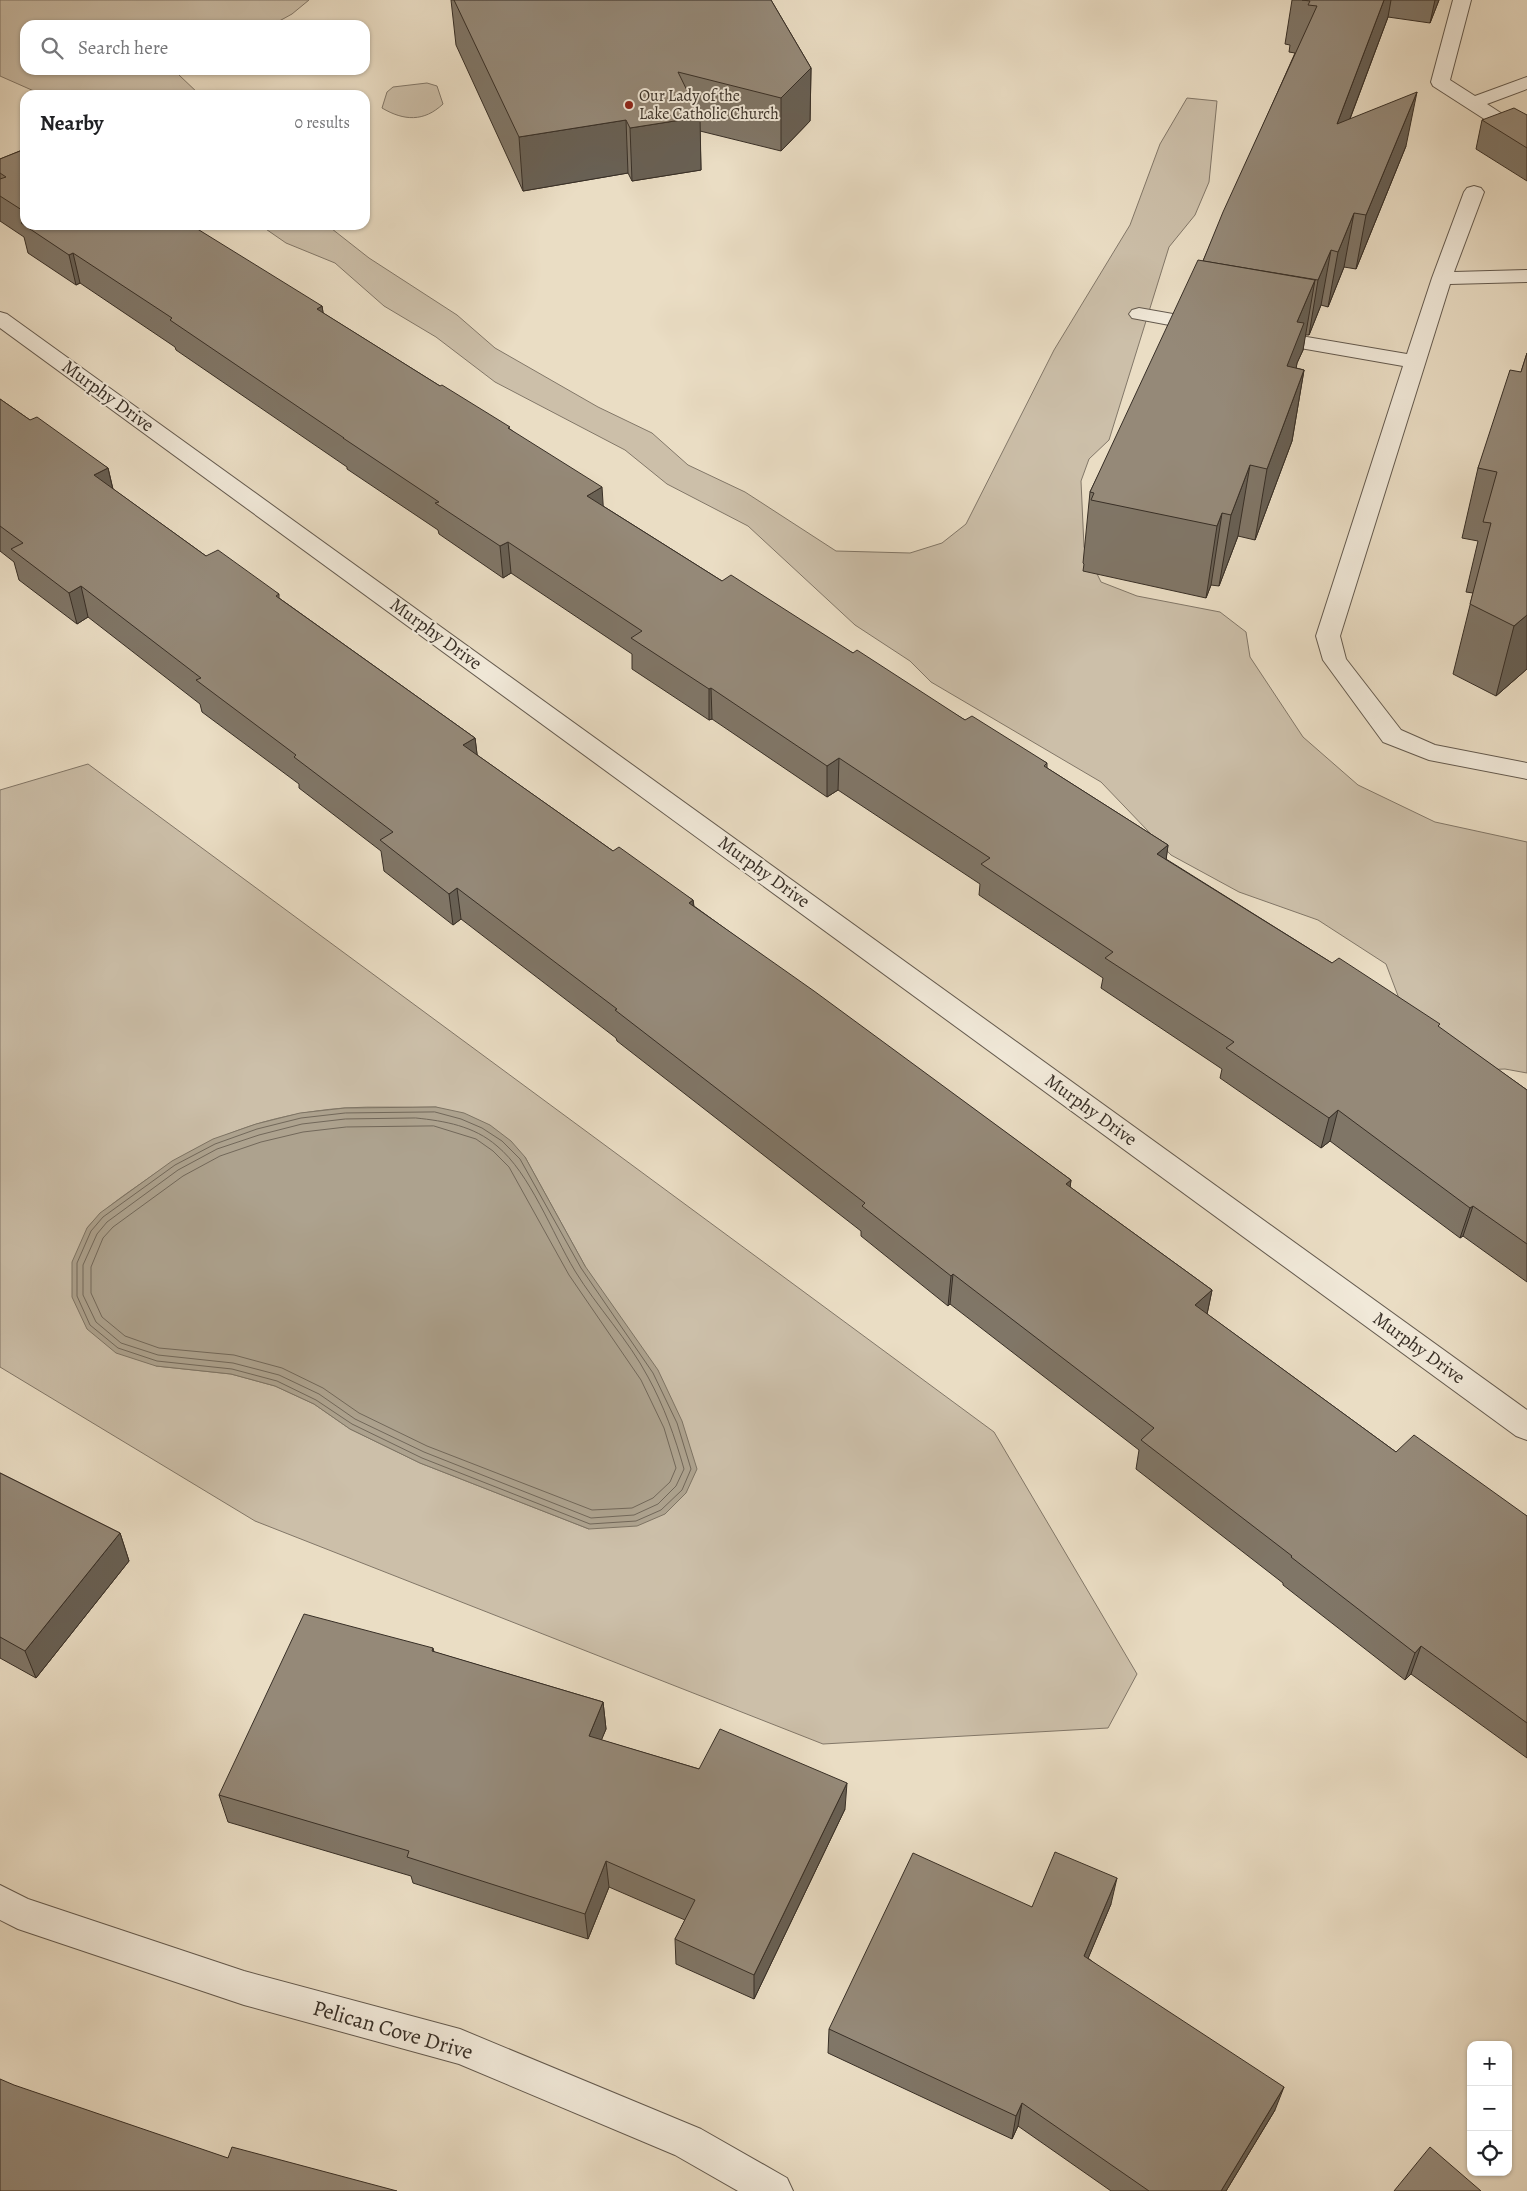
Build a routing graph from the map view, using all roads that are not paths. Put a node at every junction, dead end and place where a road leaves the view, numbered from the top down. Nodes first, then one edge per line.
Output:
1 (1462, 0) edge
2 (1527, 83) edge
3 (1473, 103) junction
4 (1527, 138) edge
5 (1474, 192) dead end
6 (1527, 276) edge
7 (1442, 278) junction
8 (1139, 314) dead end
9 (0, 318) edge
10 (1415, 362) junction
11 (1527, 771) edge
12 (1527, 1427) edge
13 (0, 1901) edge
14 (774, 2191) edge

1 - 3 street
2 - 3 street
3 - 4 street
5 - 7 street
6 - 7 street
7 - 10 street
8 - 10 street
9 - 12 street, Murphy Drive
10 - 11 street
13 - 14 street, Pelican Cove Drive

